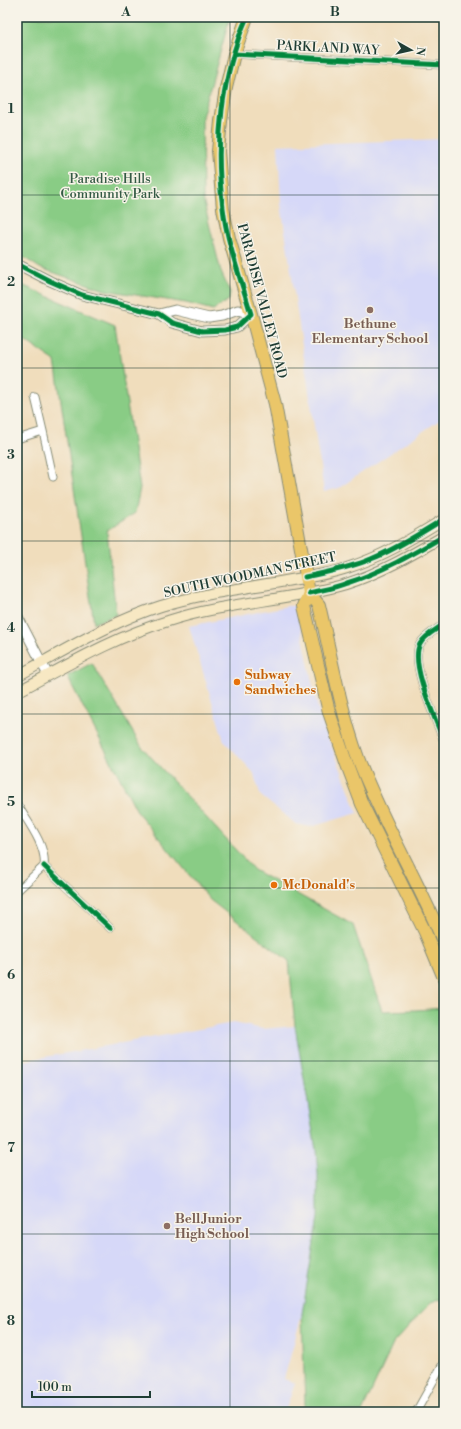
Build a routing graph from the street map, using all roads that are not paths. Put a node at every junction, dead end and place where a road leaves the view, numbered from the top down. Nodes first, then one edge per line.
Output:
1 (247, 17) edge
2 (234, 54) junction
3 (444, 65) edge
4 (17, 264) edge
5 (159, 314) junction
6 (251, 314) junction
7 (35, 397) dead end
8 (43, 431) junction
9 (17, 439) edge
10 (53, 477) dead end
11 (444, 519) edge
12 (444, 536) edge
13 (306, 577) junction
14 (309, 593) junction
15 (17, 615) edge
16 (444, 624) edge
17 (41, 663) junction
18 (48, 675) junction
19 (17, 676) edge
20 (17, 692) edge
21 (444, 741) edge
22 (17, 804) edge
23 (44, 866) junction
24 (17, 891) edge
25 (110, 928) dead end
26 (444, 943) edge
27 (444, 978) edge
28 (444, 1362) edge
29 (416, 1412) edge

1 - 2 main road, PARADISE VALLEY ROAD
2 - 3 street, PARKLAND WAY
2 - 6 main road, PARADISE VALLEY ROAD
4 - 5 street
5 - 6 street
5 - 6 street
6 - 13 main road, PARADISE VALLEY ROAD
7 - 8 street
8 - 9 street
8 - 10 street
11 - 13 main road, SOUTH WOODMAN STREET
12 - 14 main road, SOUTH WOODMAN STREET
13 - 14 main road, PARADISE VALLEY ROAD
13 - 17 main road, SOUTH WOODMAN STREET
14 - 18 main road, SOUTH WOODMAN STREET
14 - 26 main road, PARADISE VALLEY ROAD
14 - 27 main road, PARADISE VALLEY ROAD
15 - 17 street
16 - 21 street
17 - 18 street
17 - 19 main road, SOUTH WOODMAN STREET
18 - 20 main road, SOUTH WOODMAN STREET
22 - 23 street
23 - 24 street
23 - 25 street
28 - 29 street

